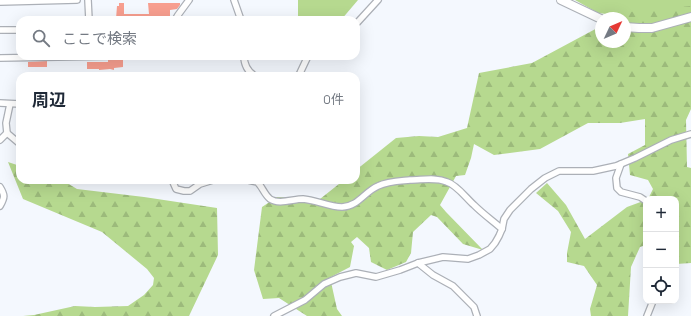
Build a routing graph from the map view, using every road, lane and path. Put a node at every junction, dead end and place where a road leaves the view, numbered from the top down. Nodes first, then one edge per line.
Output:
1 (77, 0) edge
2 (88, 0) edge
3 (189, 0) edge
4 (234, 0) edge
5 (378, 0) edge
6 (561, 0) edge
7 (0, 2) edge
8 (88, 16) edge
9 (177, 16) edge
10 (240, 16) edge
11 (595, 16) edge
12 (691, 17) edge
13 (360, 20) edge
14 (631, 27) edge
15 (0, 30) edge
16 (16, 30) edge
17 (0, 58) edge
18 (16, 58) edge
19 (244, 60) edge
20 (306, 60) edge
21 (250, 72) edge
22 (300, 72) edge
23 (0, 103) edge
24 (10, 104) junction
25 (16, 104) edge
26 (7, 133) junction
27 (691, 134) edge
28 (0, 140) edge
29 (16, 141) edge
30 (621, 164) junction
31 (174, 184) edge
32 (200, 184) edge
33 (258, 184) edge
34 (0, 187) edge
35 (643, 199) edge
36 (0, 206) edge
37 (502, 229) junction
38 (418, 263) junction
39 (652, 304) edge
40 (274, 316) edge
41 (477, 316) edge
42 (648, 316) edge

1 - 7 street
2 - 8 street
3 - 9 street
4 - 10 street
5 - 13 street
6 - 11 street
12 - 14 street
15 - 16 street
17 - 18 street
19 - 21 street
20 - 22 street
23 - 24 street
24 - 25 street
24 - 26 street
26 - 28 street
26 - 29 street
27 - 30 street
30 - 35 street
30 - 37 street
31 - 32 street
33 - 37 street
34 - 36 street
37 - 38 street
38 - 40 street
38 - 41 street
39 - 42 street

